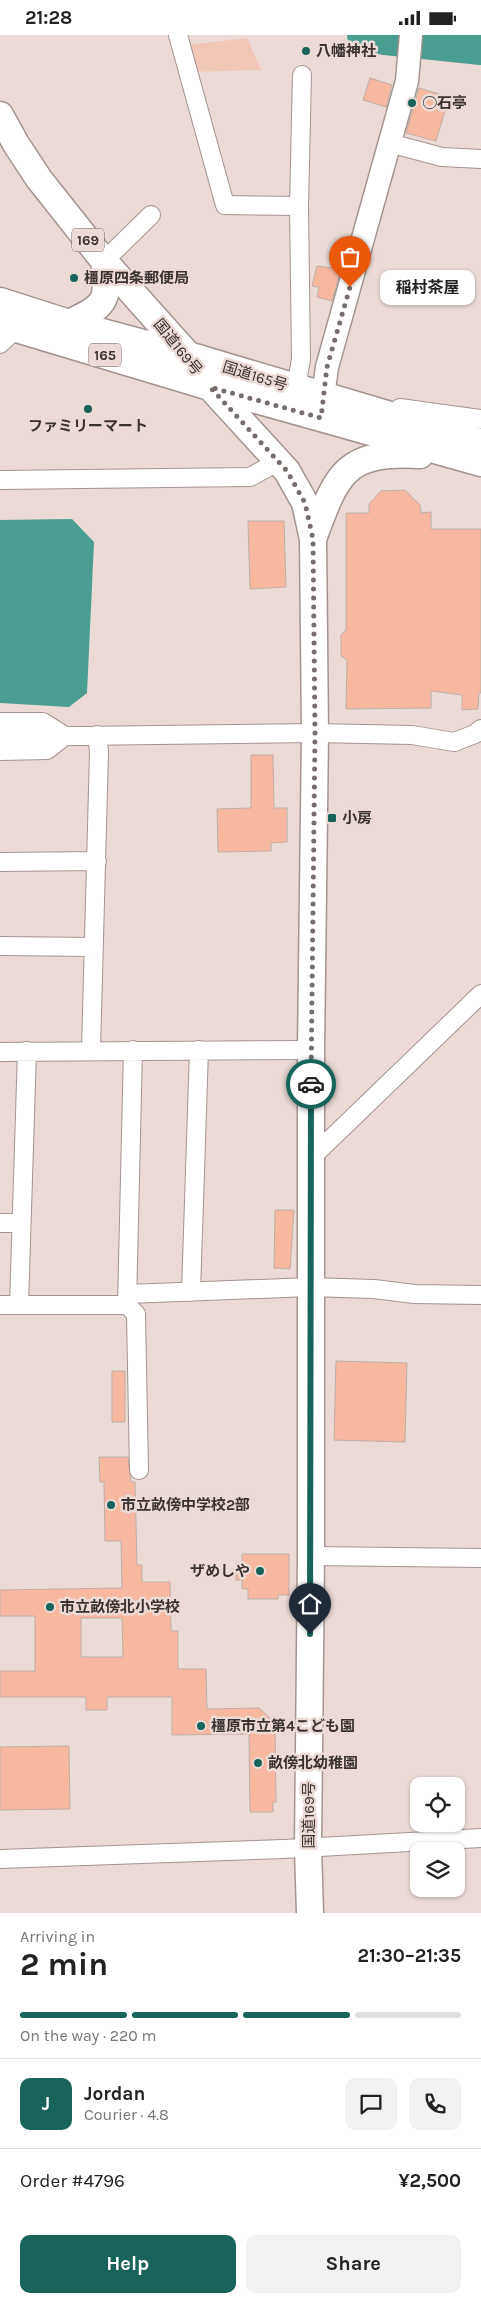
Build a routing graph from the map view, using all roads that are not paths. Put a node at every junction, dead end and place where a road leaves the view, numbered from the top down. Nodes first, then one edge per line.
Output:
1 (178, 35) edge
2 (409, 46) edge
3 (302, 75) dead end
4 (0, 115) edge
5 (389, 143) junction
6 (481, 159) edge
7 (299, 206) junction
8 (151, 215) dead end
9 (104, 261) junction
10 (0, 301) edge
11 (69, 323) junction
12 (5, 332) edge
13 (188, 355) junction
14 (210, 387) junction
15 (296, 388) junction
16 (322, 407) junction
17 (374, 410) junction
18 (481, 419) edge
19 (476, 458) edge
20 (279, 461) junction
21 (0, 480) edge
22 (313, 539) junction
23 (0, 722) edge
24 (481, 729) edge
25 (315, 733) junction
26 (97, 735) junction
27 (65, 736) junction
28 (0, 737) edge
29 (0, 751) edge
30 (97, 861) junction
31 (0, 862) edge
32 (0, 946) edge
33 (94, 947) junction
34 (481, 994) edge
35 (91, 1050) junction
36 (133, 1050) junction
37 (199, 1050) junction
38 (311, 1050) junction
39 (27, 1051) junction
40 (0, 1052) edge
41 (311, 1158) junction
42 (0, 1223) edge
43 (21, 1223) junction
44 (310, 1287) junction
45 (191, 1292) junction
46 (481, 1295) edge
47 (127, 1299) junction
48 (0, 1305) edge
49 (19, 1305) junction
50 (139, 1470) dead end
51 (311, 1556) junction
52 (481, 1558) edge
53 (481, 1838) edge
54 (308, 1848) junction
55 (0, 1859) edge
56 (310, 1913) edge

1 - 7 street
2 - 5 main road
3 - 7 street
4 - 9 highway, 国道169号 / 169
5 - 6 street
5 - 16 main road
7 - 15 street
8 - 9 street
9 - 11 highway
9 - 13 highway, 国道169号 / 169
10 - 11 highway, 国道165号 / 165
11 - 13 highway, 国道165号 / 165
12 - 14 highway, 国道165号 / 165
13 - 14 highway, 国道169号 / 169
13 - 15 highway, 国道165号 / 165
14 - 16 highway, 国道165号 / 165
14 - 20 highway, 国道169号 / 169
15 - 16 highway, 国道165号 / 165
16 - 17 highway, 国道165号 / 165
16 - 19 highway, 国道165号 / 165
17 - 18 street
17 - 19 highway, 国道165号 / 165
19 - 22 highway
20 - 21 street
20 - 22 highway, 国道169号 / 169
22 - 25 highway, 国道169号 / 169
23 - 27 street
24 - 25 street
25 - 26 street
25 - 38 highway, 国道169号 / 169
26 - 27 street
26 - 30 street
27 - 28 street
27 - 29 street
30 - 31 street
30 - 33 street
32 - 33 street
33 - 35 street
34 - 41 street
35 - 36 street
35 - 39 street
36 - 37 street
36 - 47 street
37 - 38 street
37 - 45 street
38 - 41 highway, 国道169号 / 169
39 - 40 street
39 - 43 street
41 - 44 highway, 国道169号 / 169
42 - 43 street
43 - 49 street
44 - 45 street
44 - 46 street
44 - 51 highway, 国道169号 / 169
45 - 47 street
47 - 49 street
47 - 50 street
48 - 49 street
51 - 52 street
51 - 54 highway, 国道169号 / 169
53 - 54 street
54 - 55 street
54 - 56 highway, 国道169号 / 169

